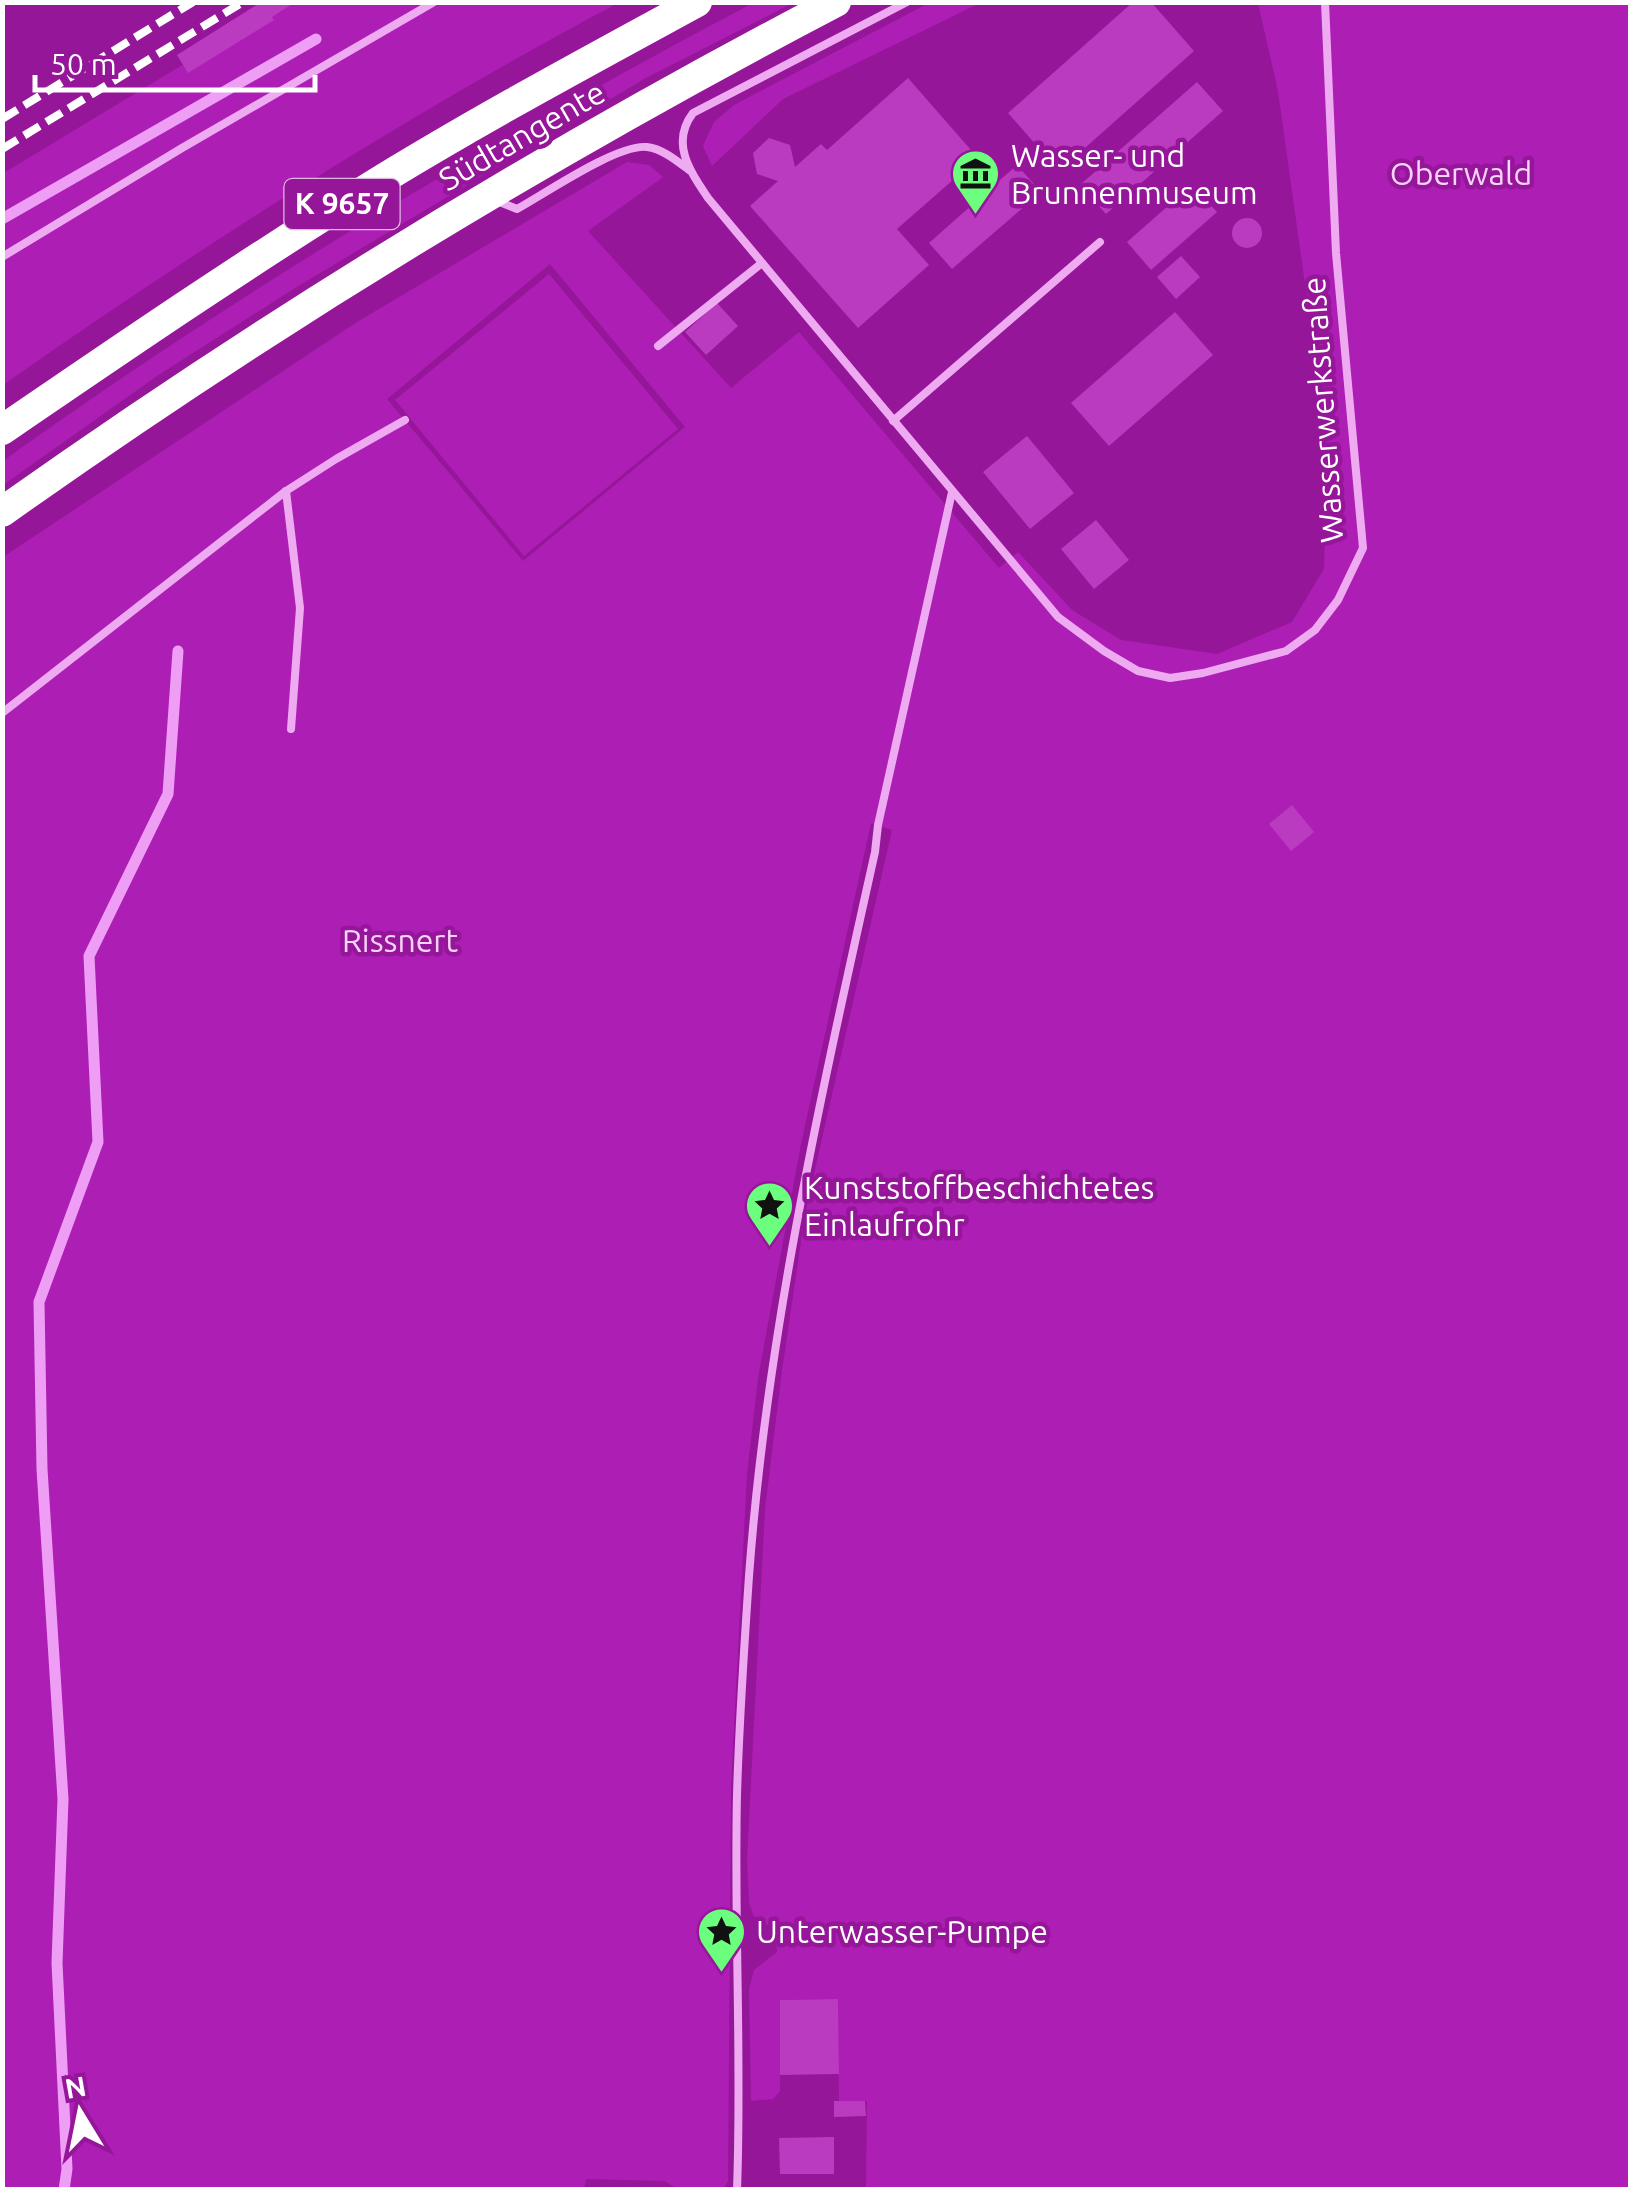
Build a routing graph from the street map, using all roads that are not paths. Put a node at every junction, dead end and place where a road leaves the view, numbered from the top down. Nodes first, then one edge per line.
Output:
1 (434, 2) edge
2 (696, 2) edge
3 (836, 2) edge
4 (907, 2) edge
5 (1324, 2) edge
6 (690, 170) junction
7 (486, 197) junction
8 (1100, 242) dead end
9 (2, 257) edge
10 (762, 262) junction
11 (658, 346) dead end
12 (405, 420) dead end
13 (893, 420) junction
14 (2, 430) edge
15 (286, 491) junction
16 (952, 492) junction
17 (2, 512) edge
18 (2, 712) edge
19 (291, 728) dead end
20 (737, 2190) edge

1 - 9 lane
2 - 14 highway, Südtangente / K 9657
3 - 7 highway, Südtangente / K 9657
4 - 6 lane
5 - 16 lane, Wasserwerkstraße
6 - 7 lane
6 - 10 lane, Wasserwerkstraße
7 - 17 highway, Südtangente / K 9657
8 - 13 lane
10 - 11 lane
10 - 13 lane, Wasserwerkstraße
12 - 15 lane
13 - 16 lane, Wasserwerkstraße
15 - 18 lane
15 - 19 lane
16 - 20 lane

